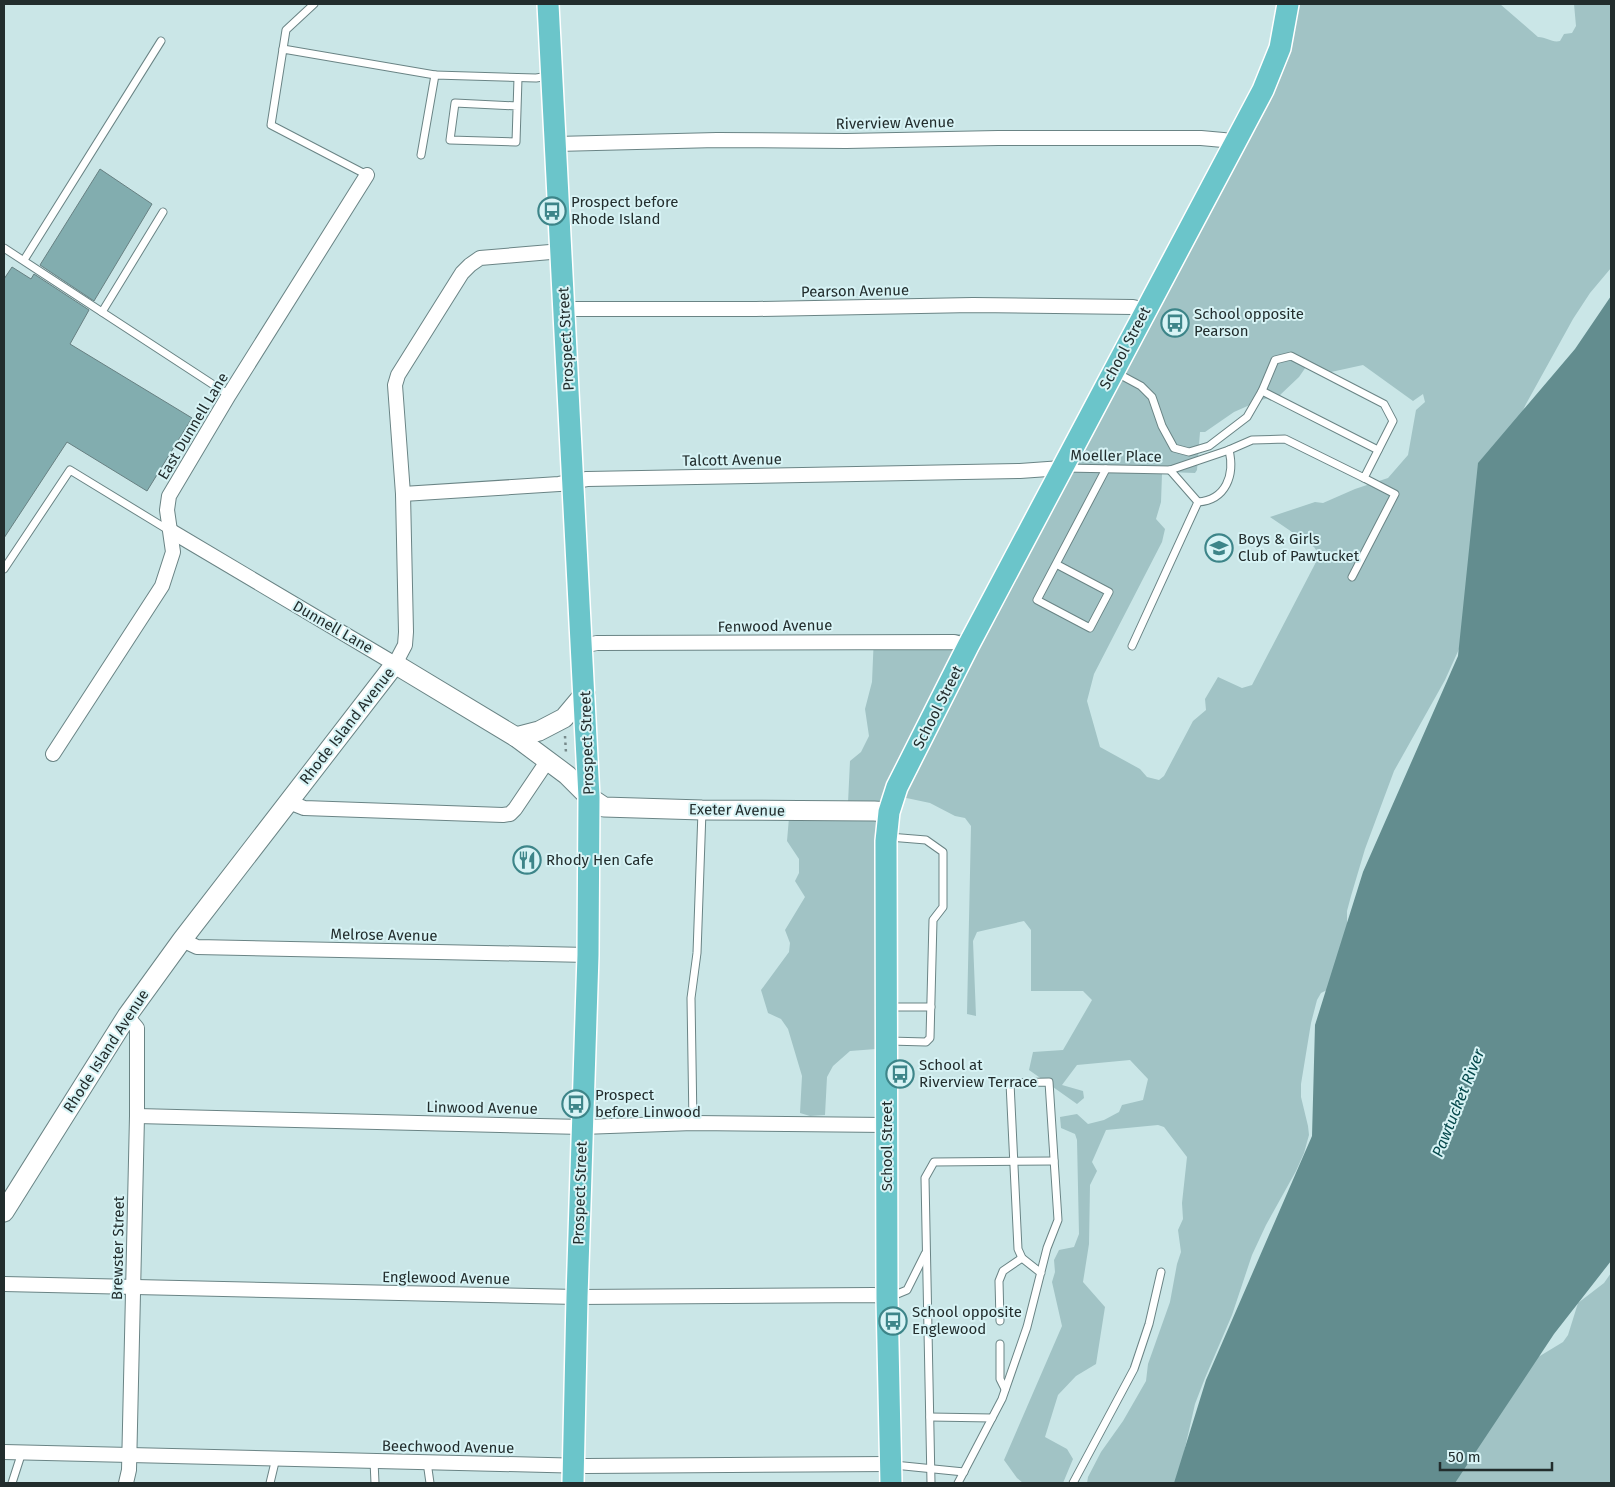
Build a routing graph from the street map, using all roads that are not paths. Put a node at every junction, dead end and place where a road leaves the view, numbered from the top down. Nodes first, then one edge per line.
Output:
1 (314, 4) edge
2 (548, 4) edge
3 (1288, 4) edge
4 (161, 41) dead end
5 (283, 49) junction
6 (435, 76) junction
7 (552, 76) junction
8 (518, 78) junction
9 (517, 106) junction
10 (1235, 142) junction
11 (556, 144) junction
12 (421, 155) dead end
13 (368, 175) joint
14 (163, 212) dead end
15 (4, 248) edge
16 (562, 251) junction
17 (24, 260) junction
18 (565, 309) junction
19 (1145, 310) junction
20 (102, 312) junction
21 (1113, 371) junction
22 (1262, 391) junction
23 (229, 395) junction
24 (1229, 450) junction
25 (1378, 450) junction
26 (1062, 468) junction
27 (1106, 470) junction
28 (1170, 470) junction
29 (1364, 478) junction
30 (572, 482) junction
31 (403, 494) junction
32 (1198, 502) junction
33 (171, 531) junction
34 (1056, 564) junction
35 (4, 569) edge
36 (1352, 577) dead end
37 (581, 646) junction
38 (968, 646) junction
39 (1132, 646) dead end
40 (396, 664) junction
41 (585, 692) junction
42 (516, 737) junction
43 (53, 754) dead end
44 (557, 760) junction
45 (589, 797) junction
46 (289, 802) junction
47 (702, 810) junction
48 (889, 812) junction
49 (886, 837) junction
50 (182, 940) junction
51 (588, 955) junction
52 (886, 1007) junction
53 (931, 1007) junction
54 (127, 1016) junction
55 (886, 1041) junction
56 (137, 1116) junction
57 (693, 1122) junction
58 (887, 1125) junction
59 (582, 1127) junction
60 (1013, 1161) junction
61 (1054, 1161) junction
62 (4, 1212) edge
63 (926, 1251) junction
64 (1022, 1258) junction
65 (1162, 1272) dead end
66 (1041, 1273) junction
67 (4, 1284) edge
68 (133, 1287) junction
69 (577, 1297) junction
70 (887, 1298) junction
71 (1000, 1321) dead end
72 (1000, 1344) dead end
73 (1006, 1389) junction
74 (930, 1417) junction
75 (992, 1418) junction
76 (4, 1452) edge
77 (22, 1452) junction
78 (130, 1455) junction
79 (276, 1458) junction
80 (374, 1461) junction
81 (427, 1462) junction
82 (931, 1469) junction
83 (964, 1472) junction
84 (891, 1474) edge
85 (574, 1475) edge
86 (12, 1483) edge
87 (126, 1483) edge
88 (270, 1483) edge
89 (375, 1483) edge
90 (430, 1483) edge
91 (931, 1483) edge
92 (958, 1483) edge
93 (1073, 1483) edge

1 - 5 lane
2 - 7 main road, Prospect Street
3 - 10 main road, School Street
4 - 17 lane
5 - 6 lane
5 - 13 lane
6 - 8 lane
6 - 12 lane
7 - 8 lane
7 - 11 main road, Prospect Street
8 - 9 lane
9 - 9 lane
10 - 11 street, Riverview Avenue
10 - 19 main road, School Street
11 - 16 main road, Prospect Street
13 - 23 street, East Dunnell Lane
14 - 20 lane
15 - 17 lane
16 - 18 main road, Prospect Street
16 - 31 street, Rhode Island Avenue
17 - 20 lane
18 - 19 street, Pearson Avenue
18 - 30 main road, Prospect Street
19 - 21 main road, School Street
20 - 23 lane
21 - 22 lane
21 - 26 main road, School Street
22 - 25 lane
22 - 25 lane
23 - 33 street, East Dunnell Lane
24 - 28 lane, Moeller Place
24 - 29 lane, Moeller Place
24 - 32 lane
25 - 29 lane
26 - 27 lane, Moeller Place
26 - 30 street, Talcott Avenue
26 - 38 main road, School Street
27 - 28 lane, Moeller Place
27 - 34 lane
28 - 32 lane, Moeller Place
29 - 36 lane, Moeller Place
30 - 31 street, Talcott Avenue
30 - 37 main road, Prospect Street
31 - 40 street, Rhode Island Avenue
32 - 39 lane
33 - 35 lane
33 - 40 street, Dunnell Lane
33 - 43 street, East Dunnell Lane
34 - 34 lane
37 - 38 street, Fenwood Avenue
37 - 41 main road, Prospect Street
38 - 48 main road, School Street
40 - 42 street, Dunnell Lane
40 - 46 street, Rhode Island Avenue
41 - 42 street
41 - 45 main road, Prospect Street
42 - 44 street, Dunnell Lane
44 - 45 street, Dunnell Lane
44 - 46 street
45 - 47 street, Exeter Avenue
45 - 51 main road, Prospect Street
46 - 50 street, Rhode Island Avenue
47 - 48 street, Exeter Avenue
47 - 57 lane
48 - 49 main road, School Street
49 - 52 main road, School Street
49 - 53 lane
50 - 51 street, Melrose Avenue
50 - 54 street, Rhode Island Avenue
51 - 59 main road, Prospect Street
52 - 53 lane
52 - 55 main road, School Street
53 - 55 lane
54 - 56 street, Brewster Street
54 - 62 street, Rhode Island Avenue
55 - 58 main road, School Street
56 - 59 street, Linwood Avenue
56 - 68 street, Brewster Street
57 - 58 street, Linwood Avenue
57 - 59 street, Linwood Avenue
58 - 70 main road, School Street
59 - 69 main road, Prospect Street
60 - 61 lane
60 - 61 lane
60 - 63 lane
60 - 64 lane
61 - 66 lane
63 - 70 lane
63 - 74 lane
64 - 66 lane
64 - 71 lane
65 - 93 lane
66 - 73 lane
67 - 68 street, Englewood Avenue
68 - 69 street, Englewood Avenue
68 - 78 street, Brewster Street
69 - 70 street, Englewood Avenue
69 - 85 main road, Prospect Street
70 - 84 main road, School Street
72 - 73 lane
73 - 75 lane
74 - 75 lane
74 - 82 lane
75 - 83 lane
76 - 77 street, Beechwood Avenue
77 - 78 street, Beechwood Avenue
77 - 86 lane
78 - 79 street, Beechwood Avenue
78 - 87 street, Brewster Street
79 - 80 street, Beechwood Avenue
79 - 88 lane
80 - 81 street, Beechwood Avenue
80 - 89 lane
81 - 85 street, Beechwood Avenue
81 - 90 lane
82 - 83 lane
82 - 84 lane
82 - 91 lane
83 - 92 lane
84 - 85 street, Beechwood Avenue

